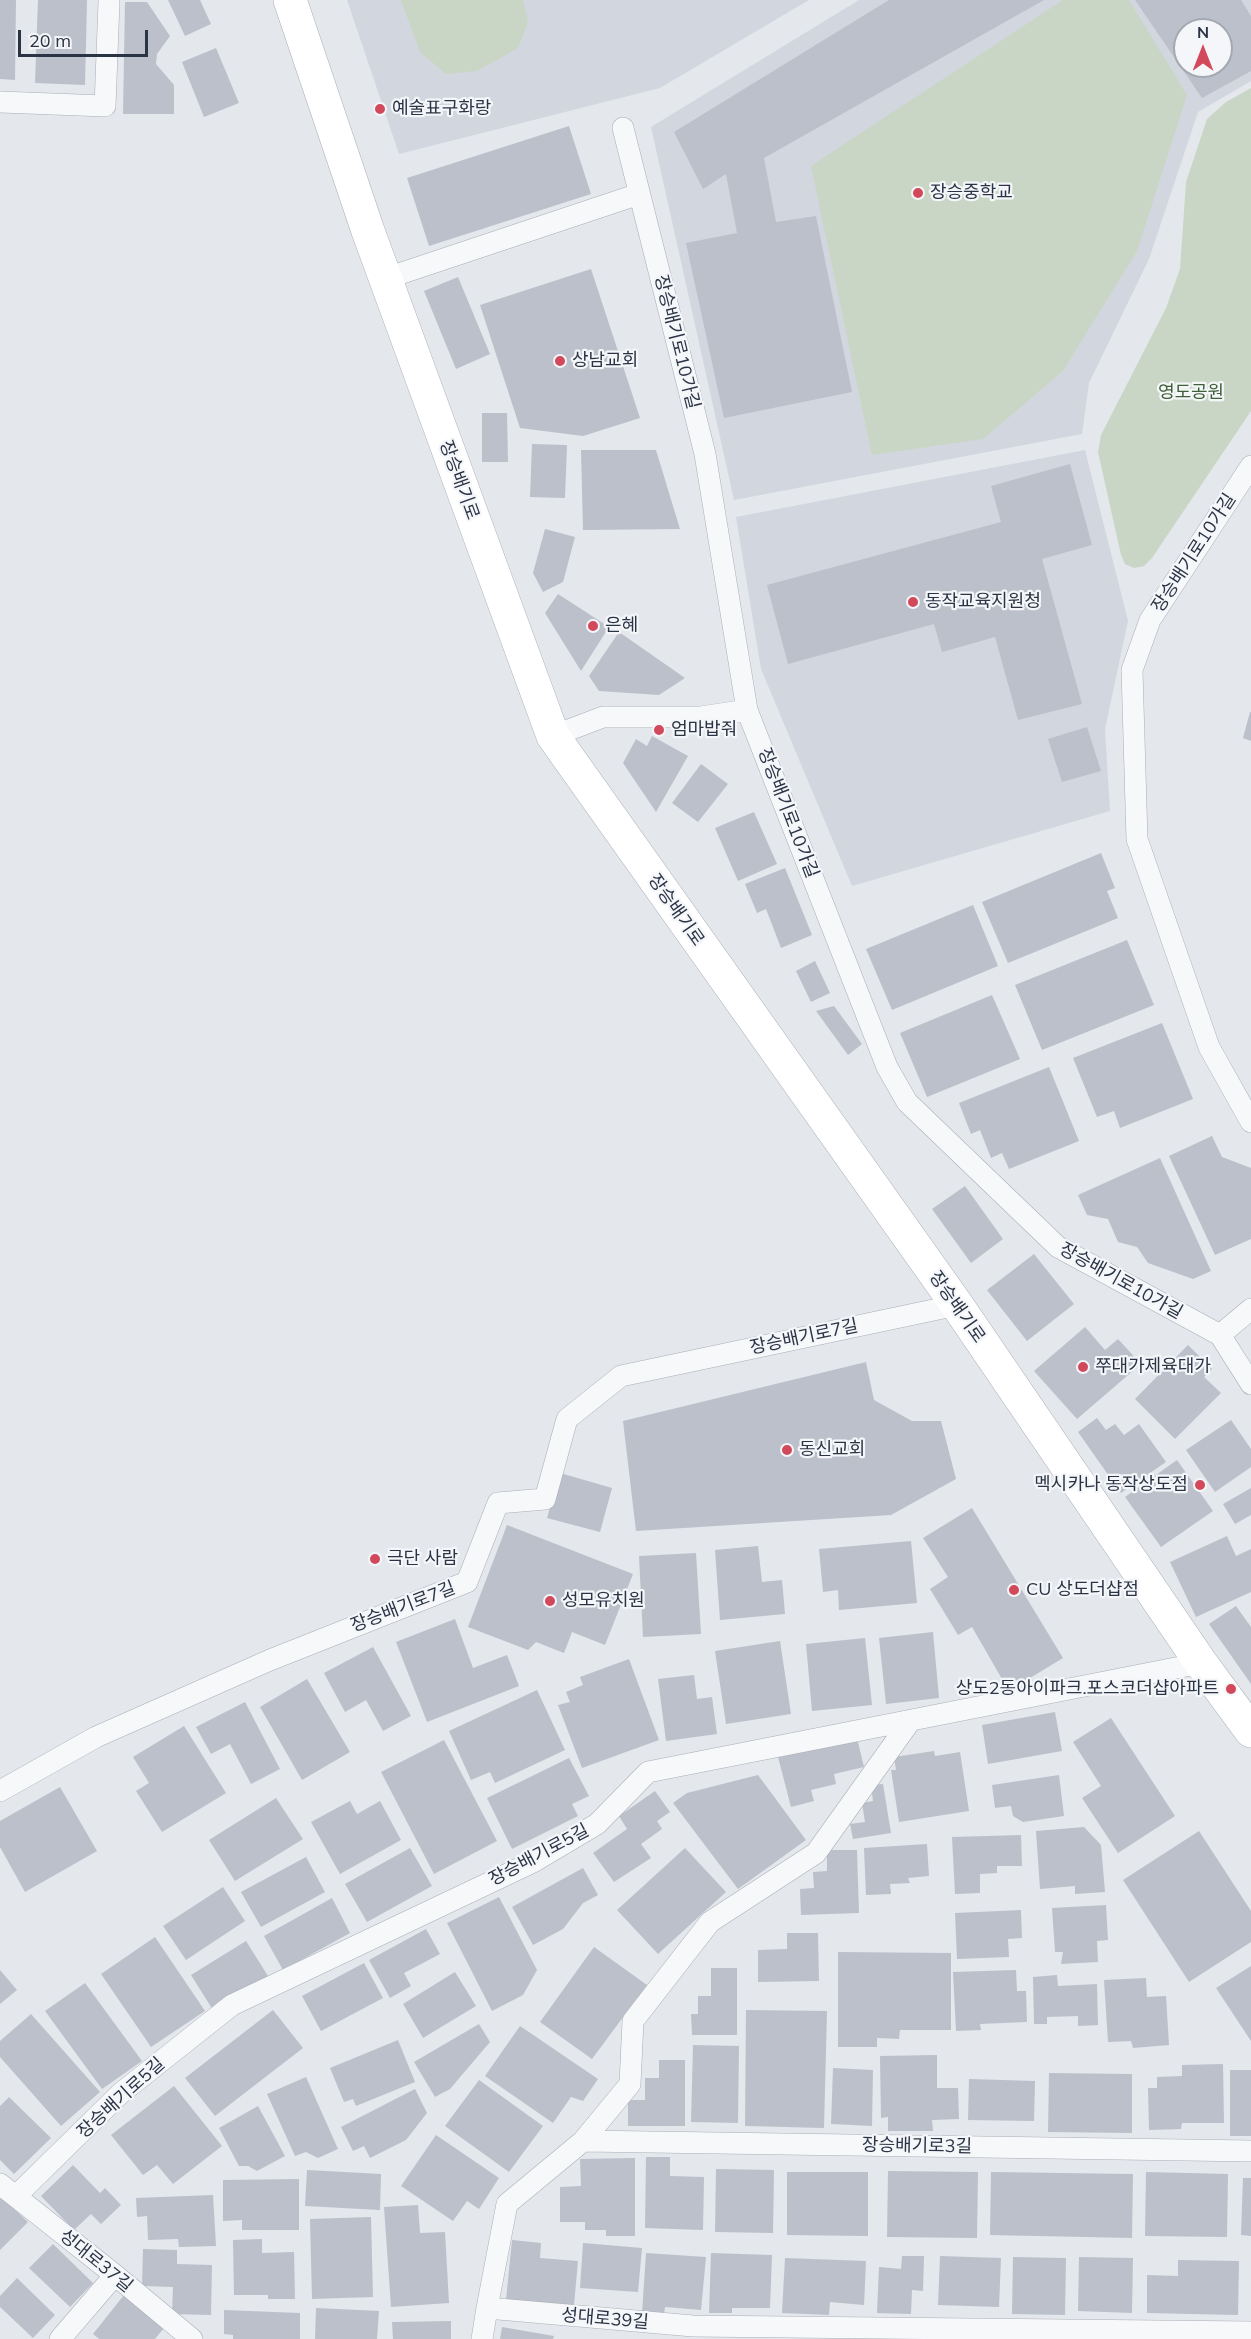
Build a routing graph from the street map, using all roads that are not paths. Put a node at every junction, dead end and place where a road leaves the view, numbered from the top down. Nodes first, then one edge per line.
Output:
1 (290, 0) edge
2 (109, 2) dead end
3 (0, 102) edge
4 (622, 128) dead end
5 (639, 194) junction
6 (387, 278) junction
7 (1251, 466) edge
8 (747, 710) junction
9 (553, 736) junction
10 (1251, 1122) edge
11 (957, 1305) junction
12 (1251, 1309) edge
13 (1220, 1335) junction
14 (1251, 1384) edge
15 (1201, 1663) junction
16 (911, 1720) junction
17 (1250, 1726) edge
18 (0, 1791) edge
19 (583, 2141) junction
20 (1251, 2151) edge
21 (8, 2190) edge
22 (115, 2275) junction
23 (487, 2308) junction
24 (1251, 2332) edge
25 (60, 2339) edge
26 (192, 2339) edge
27 (482, 2339) edge

1 - 6 main road, 장승배기로
2 - 3 lane
4 - 5 lane, 장승배기로10가길
5 - 6 lane
5 - 8 lane, 장승배기로10가길
6 - 9 main road, 장승배기로
7 - 10 lane, 장승배기로10가길
8 - 9 lane
8 - 13 lane, 장승배기로10가길
9 - 11 main road, 장승배기로
11 - 15 main road, 장승배기로
11 - 18 lane, 장승배기로7길
12 - 13 lane
13 - 14 lane, 장승배기로10가길
15 - 16 lane, 장승배기로5길
15 - 17 main road, 장승배기로
16 - 19 lane
16 - 21 lane, 장승배기로5길
19 - 20 lane, 장승배기로3길
19 - 23 lane
21 - 22 lane, 성대로37길
22 - 25 lane
22 - 26 lane, 성대로37길
23 - 24 lane, 성대로39길
23 - 27 lane

